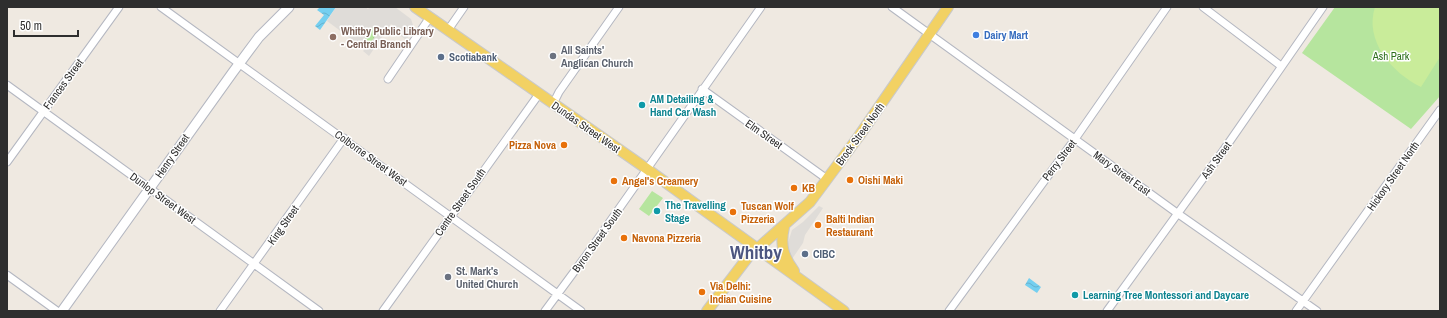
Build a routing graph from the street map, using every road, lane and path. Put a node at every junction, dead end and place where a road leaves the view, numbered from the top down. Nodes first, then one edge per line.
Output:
1 (119, 7) edge
2 (161, 7) edge
3 (289, 7) edge
4 (415, 7) edge
5 (464, 7) edge
6 (619, 7) edge
7 (761, 7) edge
8 (892, 7) edge
9 (948, 7) edge
10 (1167, 7) edge
11 (1203, 7) edge
12 (1323, 7) edge
13 (430, 17) junction
14 (448, 30) junction
15 (929, 33) junction
16 (239, 64) junction
17 (1281, 66) junction
18 (388, 79) dead end
19 (7, 85) edge
20 (702, 89) junction
21 (539, 94) junction
22 (553, 104) junction
23 (1440, 110) edge
24 (43, 111) junction
25 (344, 138) junction
26 (1075, 140) junction
27 (7, 162) edge
28 (647, 169) junction
29 (827, 179) junction
30 (150, 188) junction
31 (1177, 213) junction
32 (450, 217) junction
33 (784, 227) junction
34 (757, 248) junction
35 (254, 264) junction
36 (7, 275) edge
37 (802, 280) junction
38 (557, 294) junction
39 (1303, 302) junction
40 (57, 311) edge
41 (62, 311) edge
42 (220, 311) edge
43 (319, 311) edge
44 (382, 311) edge
45 (545, 311) edge
46 (581, 311) edge
47 (707, 311) edge
48 (844, 311) edge
49 (949, 311) edge
50 (1107, 311) edge
51 (1296, 311) edge
52 (1317, 311) edge

1 - 24 street, Frances Street
2 - 16 street, Colborne Street West
3 - 16 main road, Henry Street
4 - 13 main road, Dundas Street West
5 - 14 street
6 - 22 street
7 - 20 street, Byron Street South
8 - 15 street, Mary Street East
9 - 15 main road, Brock Street North
10 - 26 street, Perry Street
11 - 17 street
12 - 17 street, Ash Street
13 - 14 main road, Dundas Street West
13 - 18 street
14 - 21 main road, Dundas Street West
15 - 26 street, Mary Street East
15 - 29 main road, Brock Street North
16 - 25 street, Colborne Street West
16 - 30 main road, Henry Street
17 - 31 street, Ash Street
19 - 24 street, Dunlop Street West
20 - 28 street, Byron Street South
20 - 29 street, Elm Street
21 - 22 main road, Dundas Street West
21 - 32 street, Centre Street South
22 - 28 main road, Dundas Street West
23 - 39 street, Hickory Street North
24 - 27 street, Frances Street
24 - 30 street, Dunlop Street West
25 - 32 street, Colborne Street West
25 - 35 street, King Street
26 - 31 street, Mary Street East
26 - 49 street, Perry Street
28 - 34 main road, Dundas Street West
28 - 38 street, Byron Street South
29 - 33 main road, Brock Street North
30 - 35 street, Dunlop Street West
30 - 41 main road, Henry Street
31 - 39 street, Mary Street East
31 - 50 street, Ash Street
32 - 38 street, Colborne Street West
32 - 44 street, Centre Street South
33 - 34 main road, Brock Street North
33 - 37 main road
34 - 37 main road, Dundas Street West
34 - 47 main road, Brock Street North
35 - 42 street, King Street
35 - 43 street, Dunlop Street West
36 - 40 street
37 - 48 main road
38 - 45 street, Byron Street South
38 - 46 street, Colborne Street West
39 - 51 street, Hickory Street North
39 - 52 street, Mary Street East

